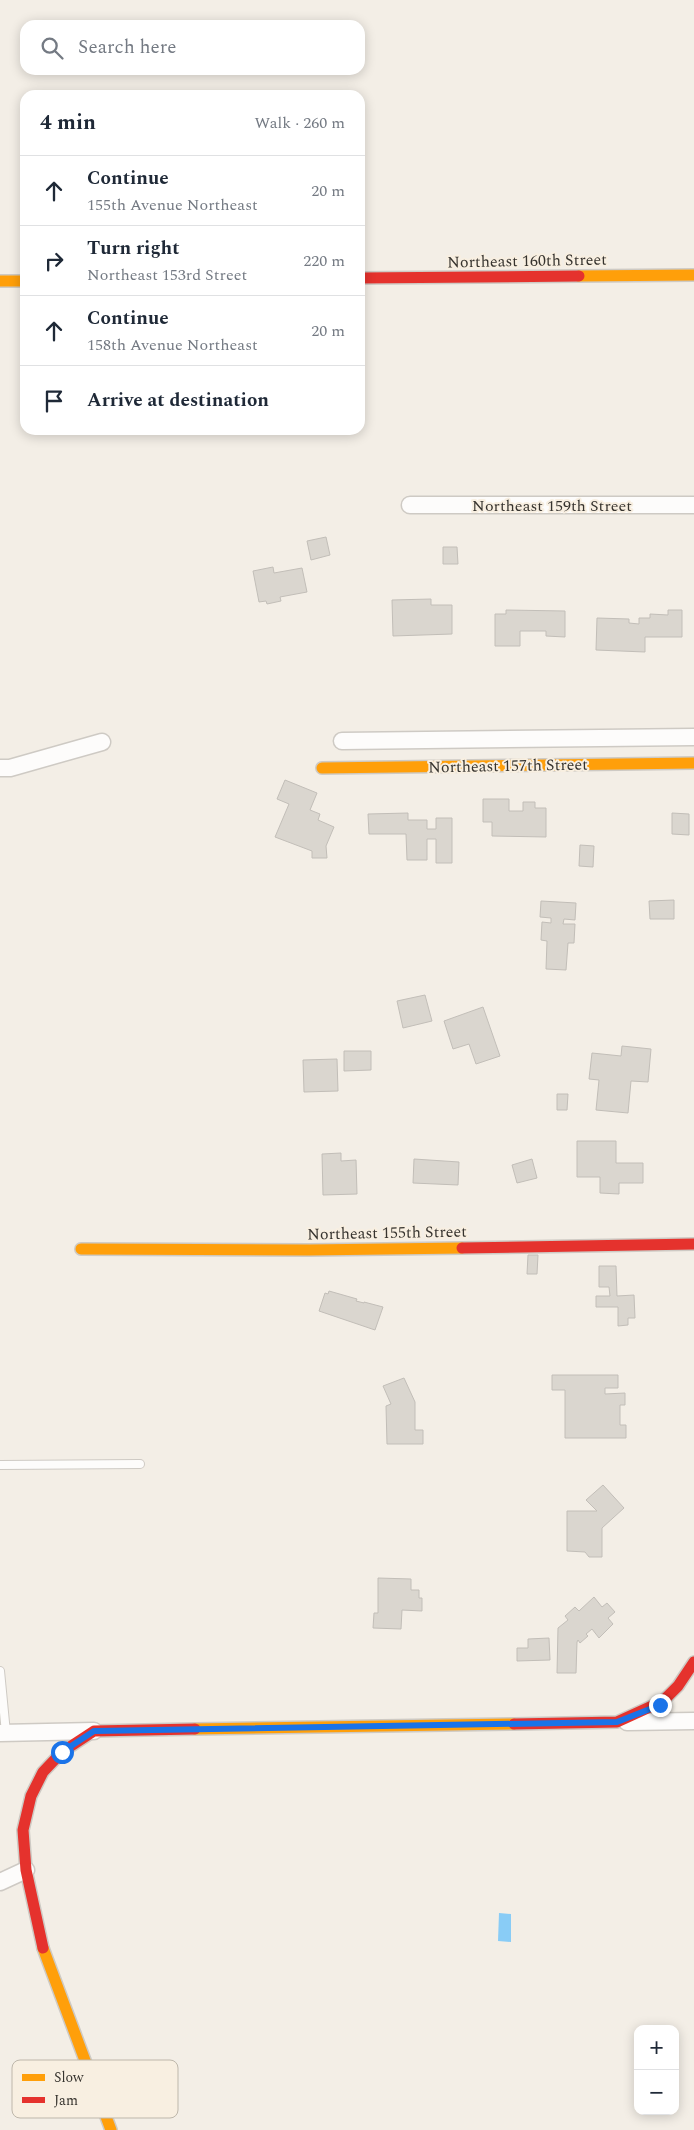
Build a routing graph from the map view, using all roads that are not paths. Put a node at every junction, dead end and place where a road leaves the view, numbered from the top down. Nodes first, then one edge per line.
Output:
1 (694, 275) edge
2 (365, 278) edge
3 (0, 281) edge
4 (20, 281) edge
5 (410, 505) dead end
6 (694, 505) edge
7 (694, 737) edge
8 (342, 740) dead end
9 (102, 742) dead end
10 (694, 763) edge
11 (0, 768) edge
12 (322, 768) dead end
13 (694, 1244) edge
14 (81, 1249) dead end
15 (140, 1464) dead end
16 (0, 1465) edge
17 (694, 1662) edge
18 (0, 1672) edge
19 (694, 1721) edge
20 (617, 1722) junction
21 (94, 1731) junction
22 (3, 1733) edge
23 (26, 1870) junction
24 (0, 1882) edge
25 (85, 2060) edge
26 (107, 2118) edge
27 (111, 2130) edge

1 - 2 street, Northeast 160th Street
3 - 4 street
5 - 6 street, Northeast 159th Street
7 - 8 street
9 - 11 street
10 - 12 street, Northeast 157th Street
13 - 14 street, Northeast 155th Street
15 - 16 lane
17 - 20 street
18 - 22 lane
19 - 20 street
20 - 21 street
21 - 22 street
21 - 23 street
23 - 24 street
23 - 25 street
26 - 27 street

